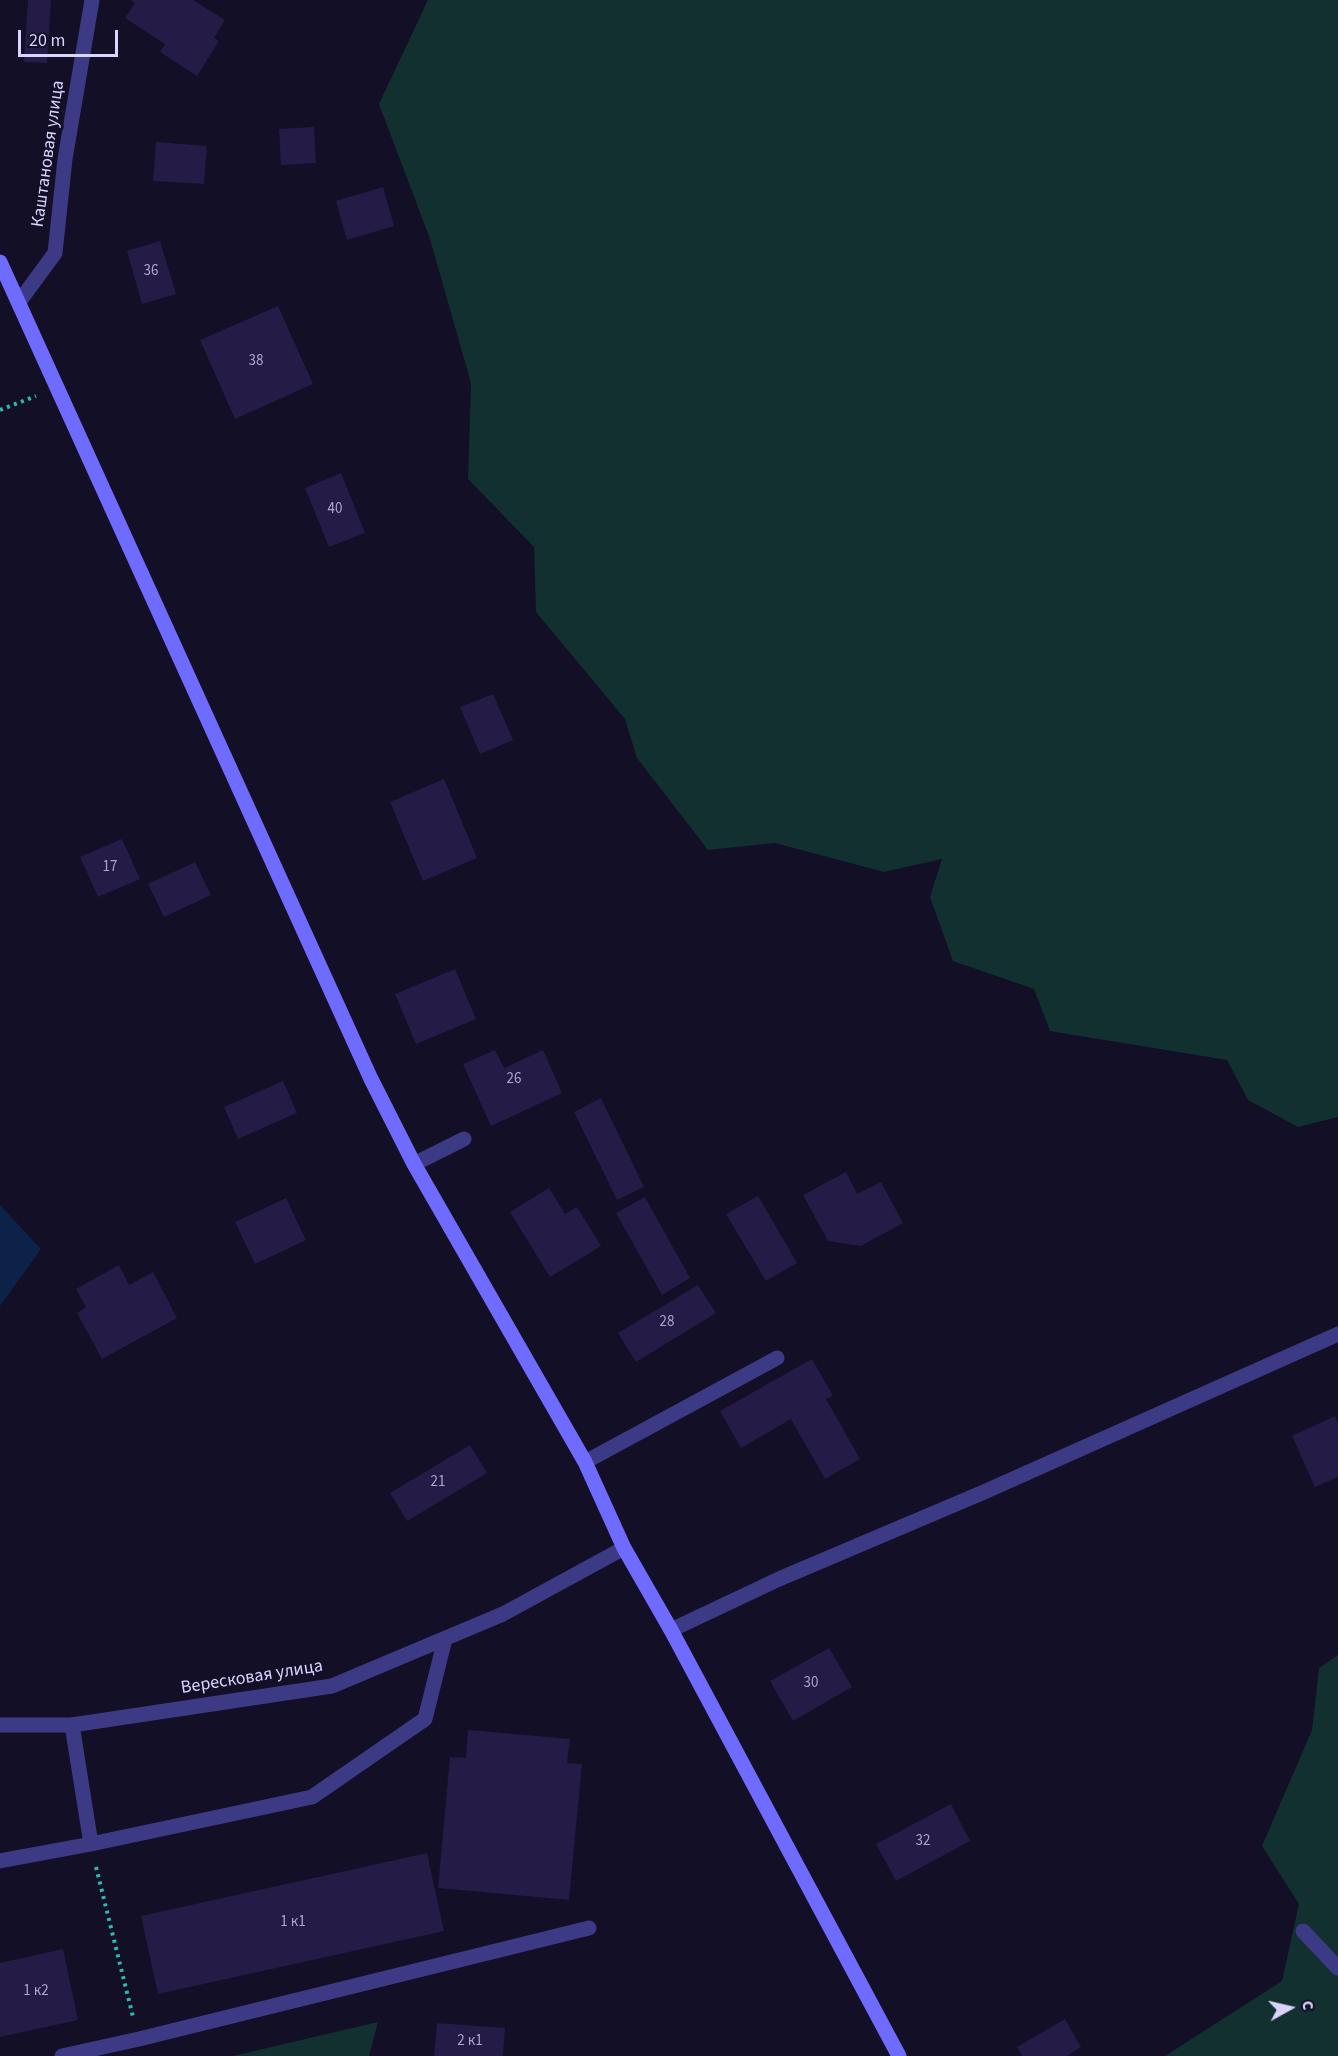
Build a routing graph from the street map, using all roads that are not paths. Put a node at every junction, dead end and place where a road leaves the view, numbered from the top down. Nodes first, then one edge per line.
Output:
1 (93, 0) edge
2 (0, 262) edge
3 (19, 302) junction
4 (464, 1139) dead end
5 (414, 1164) junction
6 (1338, 1334) edge
7 (777, 1358) dead end
8 (585, 1462) junction
9 (624, 1548) junction
10 (670, 1630) junction
11 (445, 1639) junction
12 (0, 1725) edge
13 (72, 1725) junction
14 (91, 1844) junction
15 (0, 1861) edge
16 (589, 1928) dead end
17 (1303, 1931) dead end
18 (1338, 1968) edge
19 (62, 2056) edge
20 (899, 2056) edge

1 - 3 street, Каштановая улица
2 - 3 main road
3 - 5 main road
4 - 5 street
5 - 8 main road
6 - 10 street
7 - 8 street
8 - 9 main road
9 - 10 main road
9 - 11 street, Вересковая улица
10 - 20 main road
11 - 13 street, Вересковая улица
11 - 14 street
12 - 13 street, Вересковая улица
13 - 14 street
14 - 15 street
16 - 19 street
17 - 18 street

